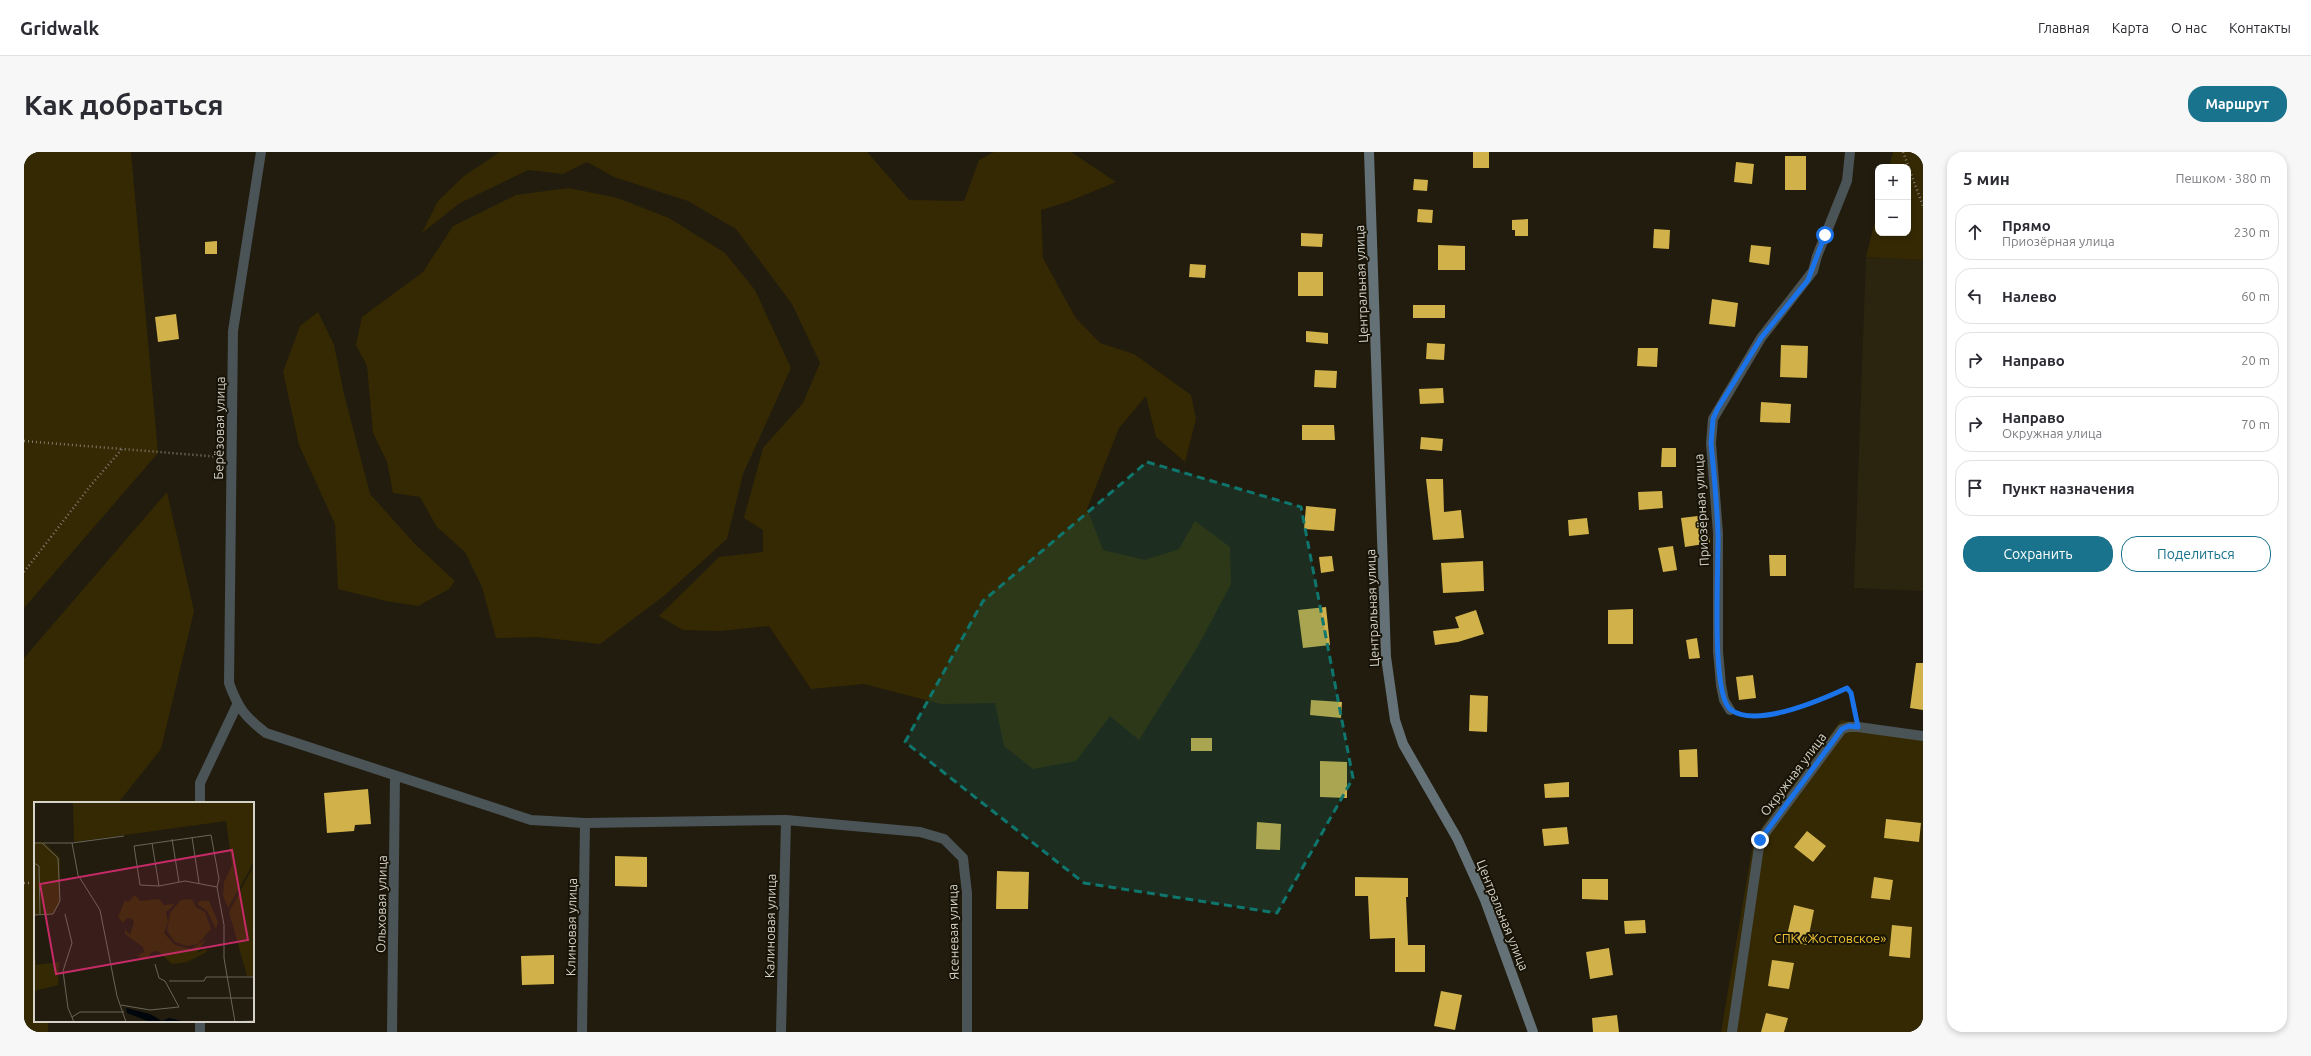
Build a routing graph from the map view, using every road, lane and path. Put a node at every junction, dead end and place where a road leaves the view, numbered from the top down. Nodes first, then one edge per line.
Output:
1 (261, 152) edge
2 (1369, 152) edge
3 (1850, 152) edge
4 (1904, 152) edge
5 (1923, 206) edge
6 (24, 441) edge
7 (122, 449) junction
8 (232, 458) junction
9 (24, 572) edge
10 (237, 705) junction
11 (1730, 710) joint
12 (1858, 727) junction
13 (1923, 736) edge
14 (395, 776) junction
15 (200, 802) edge
16 (786, 820) junction
17 (585, 823) junction
18 (944, 839) joint
19 (24, 883) edge
20 (29, 884) dead end
21 (392, 1032) edge
22 (582, 1032) edge
23 (781, 1032) edge
24 (967, 1032) edge
25 (1533, 1032) edge
26 (1732, 1032) edge

1 - 8 street, Берёзовая улица
2 - 25 street, Центральная улица
3 - 11 street, Приозёрная улица
4 - 5 path
6 - 7 path
7 - 8 path
7 - 9 path
8 - 10 street, Берёзовая улица
10 - 14 street, Берёзовая улица
10 - 15 street
11 - 12 path
12 - 13 street, Окружная улица
12 - 26 street, Окружная улица
14 - 17 street, Берёзовая улица
14 - 21 street, Ольховая улица
16 - 17 street, Берёзовая улица
16 - 18 street, Берёзовая улица
16 - 23 street, Калиновая улица
17 - 22 street, Клиновая улица
18 - 24 street, Ясеневая улица
19 - 20 path

